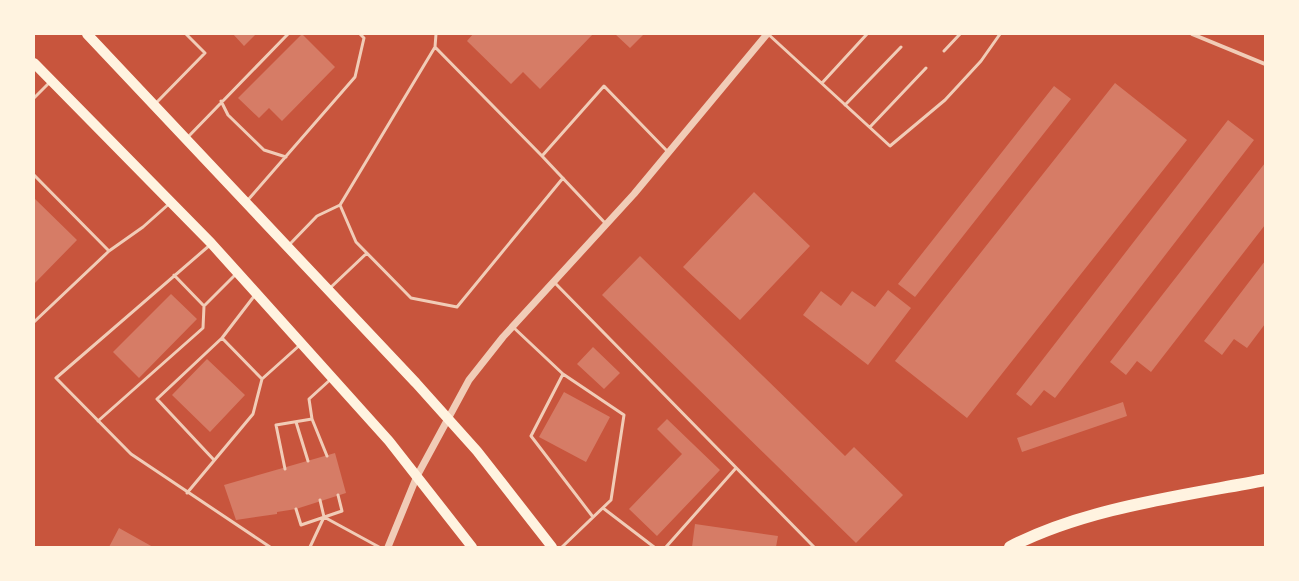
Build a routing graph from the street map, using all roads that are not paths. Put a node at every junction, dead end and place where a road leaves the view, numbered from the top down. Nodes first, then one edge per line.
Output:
1 (88, 34) edge
2 (186, 34) edge
3 (288, 34) edge
4 (360, 34) edge
5 (436, 34) edge
6 (768, 34) edge
7 (867, 34) edge
8 (960, 34) edge
9 (1000, 34) edge
10 (1192, 34) edge
11 (901, 46) dead end
12 (435, 47) junction
13 (944, 51) dead end
14 (34, 64) edge
15 (1265, 64) edge
16 (926, 68) dead end
17 (51, 81) junction
18 (822, 83) junction
19 (34, 98) edge
20 (221, 101) junction
21 (154, 104) junction
22 (845, 105) junction
23 (870, 127) junction
24 (186, 139) junction
25 (668, 152) junction
26 (542, 156) junction
27 (286, 157) junction
28 (34, 175) edge
29 (563, 178) junction
30 (171, 202) junction
31 (246, 203) junction
32 (340, 205) junction
33 (606, 225) junction
34 (211, 243) junction
35 (288, 246) junction
36 (109, 251) junction
37 (366, 253) junction
38 (238, 273) junction
39 (174, 275) junction
40 (554, 282) junction
41 (329, 290) junction
42 (256, 294) junction
43 (204, 306) junction
44 (34, 322) edge
45 (513, 326) junction
46 (222, 338) junction
47 (302, 344) junction
48 (563, 374) junction
49 (333, 378) junction
50 (262, 379) junction
51 (312, 419) junction
52 (449, 419) junction
53 (98, 421) junction
54 (296, 422) junction
55 (327, 456) dead end
56 (214, 460) junction
57 (308, 461) dead end
58 (736, 468) junction
59 (285, 469) dead end
60 (418, 476) junction
61 (1265, 480) edge
62 (187, 493) junction
63 (338, 495) dead end
64 (320, 500) dead end
65 (296, 508) dead end
66 (603, 508) junction
67 (324, 517) junction
68 (593, 517) junction
69 (270, 547) edge
70 (310, 547) edge
71 (378, 547) edge
72 (388, 547) edge
73 (472, 547) edge
74 (552, 547) edge
75 (562, 547) edge
76 (654, 547) edge
77 (666, 547) edge
78 (814, 547) edge
79 (1010, 547) edge

1 - 21 main road
2 - 21 lane
3 - 20 lane
4 - 27 lane
5 - 12 lane
6 - 18 lane
6 - 25 street
7 - 18 lane
8 - 13 lane
9 - 23 lane
10 - 15 street
11 - 22 lane
12 - 26 lane
12 - 32 lane
14 - 17 main road
16 - 23 lane
17 - 19 lane
17 - 30 main road
18 - 22 lane
20 - 24 lane
20 - 27 lane
21 - 24 main road
22 - 23 lane
24 - 31 main road
25 - 26 lane
25 - 33 street
26 - 29 lane
27 - 31 lane
28 - 36 lane
29 - 33 lane
29 - 37 lane
30 - 34 main road
30 - 36 lane
31 - 35 main road
32 - 35 lane
32 - 37 lane
33 - 40 street
34 - 38 main road
34 - 39 lane
35 - 41 main road
36 - 44 lane
37 - 41 lane
38 - 42 main road
38 - 43 lane
39 - 43 lane
39 - 53 lane
40 - 45 street
40 - 58 lane
41 - 52 main road
42 - 46 lane
42 - 47 main road
43 - 53 lane
45 - 48 lane
45 - 52 street
46 - 50 lane
46 - 56 lane
47 - 49 main road
47 - 50 lane
48 - 66 lane
48 - 68 lane
49 - 51 lane
49 - 60 main road
50 - 56 lane
51 - 54 lane
51 - 55 lane
52 - 60 street
52 - 74 main road
53 - 62 lane
54 - 57 lane
54 - 59 lane
56 - 62 lane
58 - 77 lane
58 - 78 lane
60 - 72 street
60 - 73 main road
61 - 79 highway
62 - 69 lane
63 - 67 lane
64 - 67 lane
65 - 67 lane
66 - 68 lane
66 - 76 lane
67 - 70 lane
67 - 71 lane
68 - 75 lane

